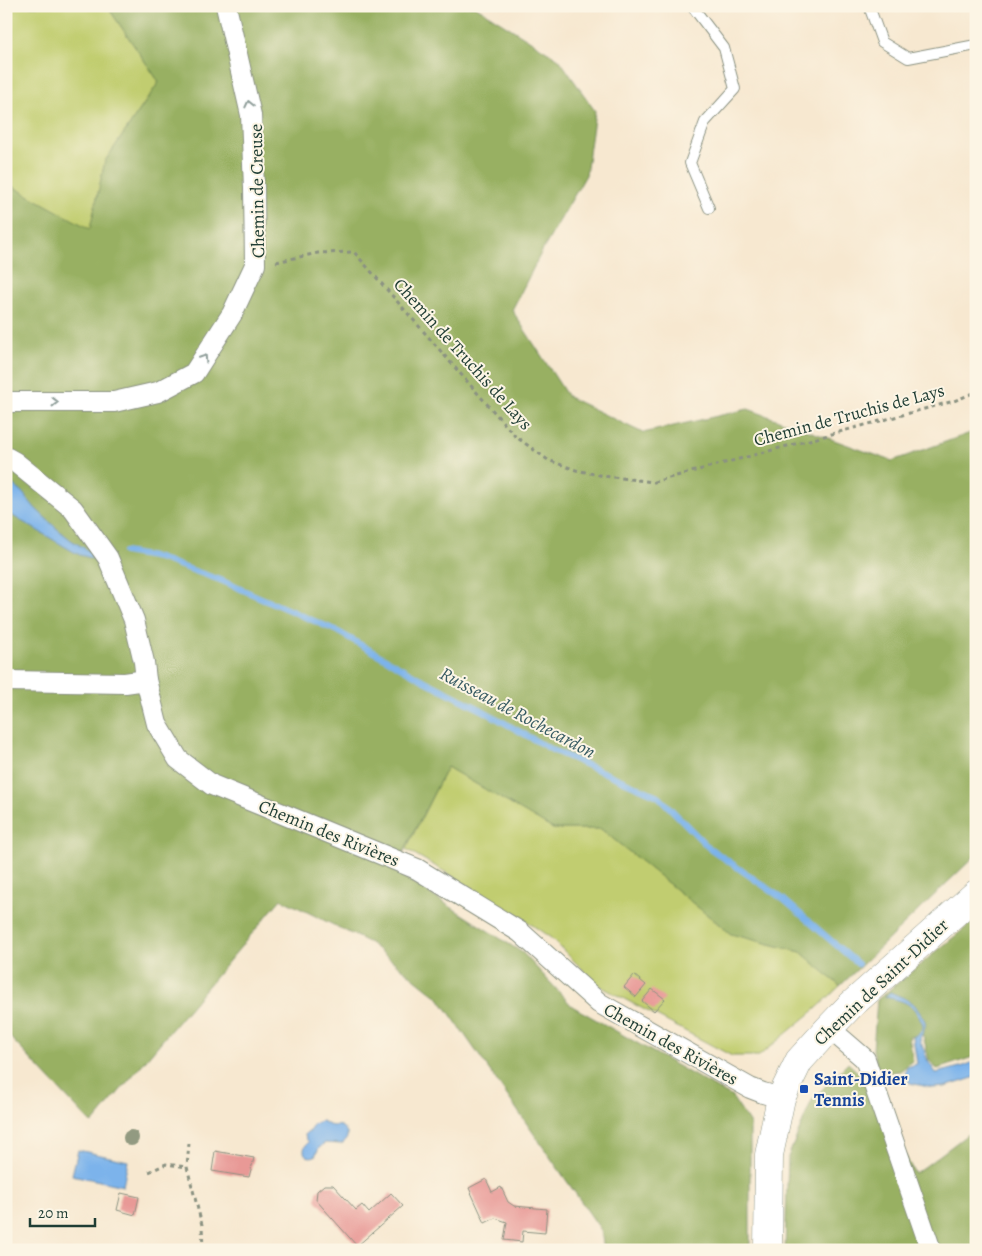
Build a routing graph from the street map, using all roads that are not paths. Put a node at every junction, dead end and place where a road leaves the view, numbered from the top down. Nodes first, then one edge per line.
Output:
1 (226, 6) edge
2 (692, 6) edge
3 (869, 6) edge
4 (976, 45) edge
5 (709, 208) dead end
6 (6, 402) edge
7 (6, 457) edge
8 (146, 680) junction
9 (6, 681) edge
10 (976, 894) edge
11 (829, 1028) junction
12 (781, 1098) junction
13 (768, 1250) edge
14 (931, 1250) edge

6 -> 1 street, Chemin de Creuse
2 - 5 lane
3 - 4 lane
7 - 8 street, Chemin des Rivières
8 - 9 street
8 - 12 street, Chemin des Rivières
10 - 11 street, Chemin de Saint-Didier
11 - 12 street, Chemin de Saint-Didier
11 - 14 street
12 - 13 street, Chemin de Saint-Didier

